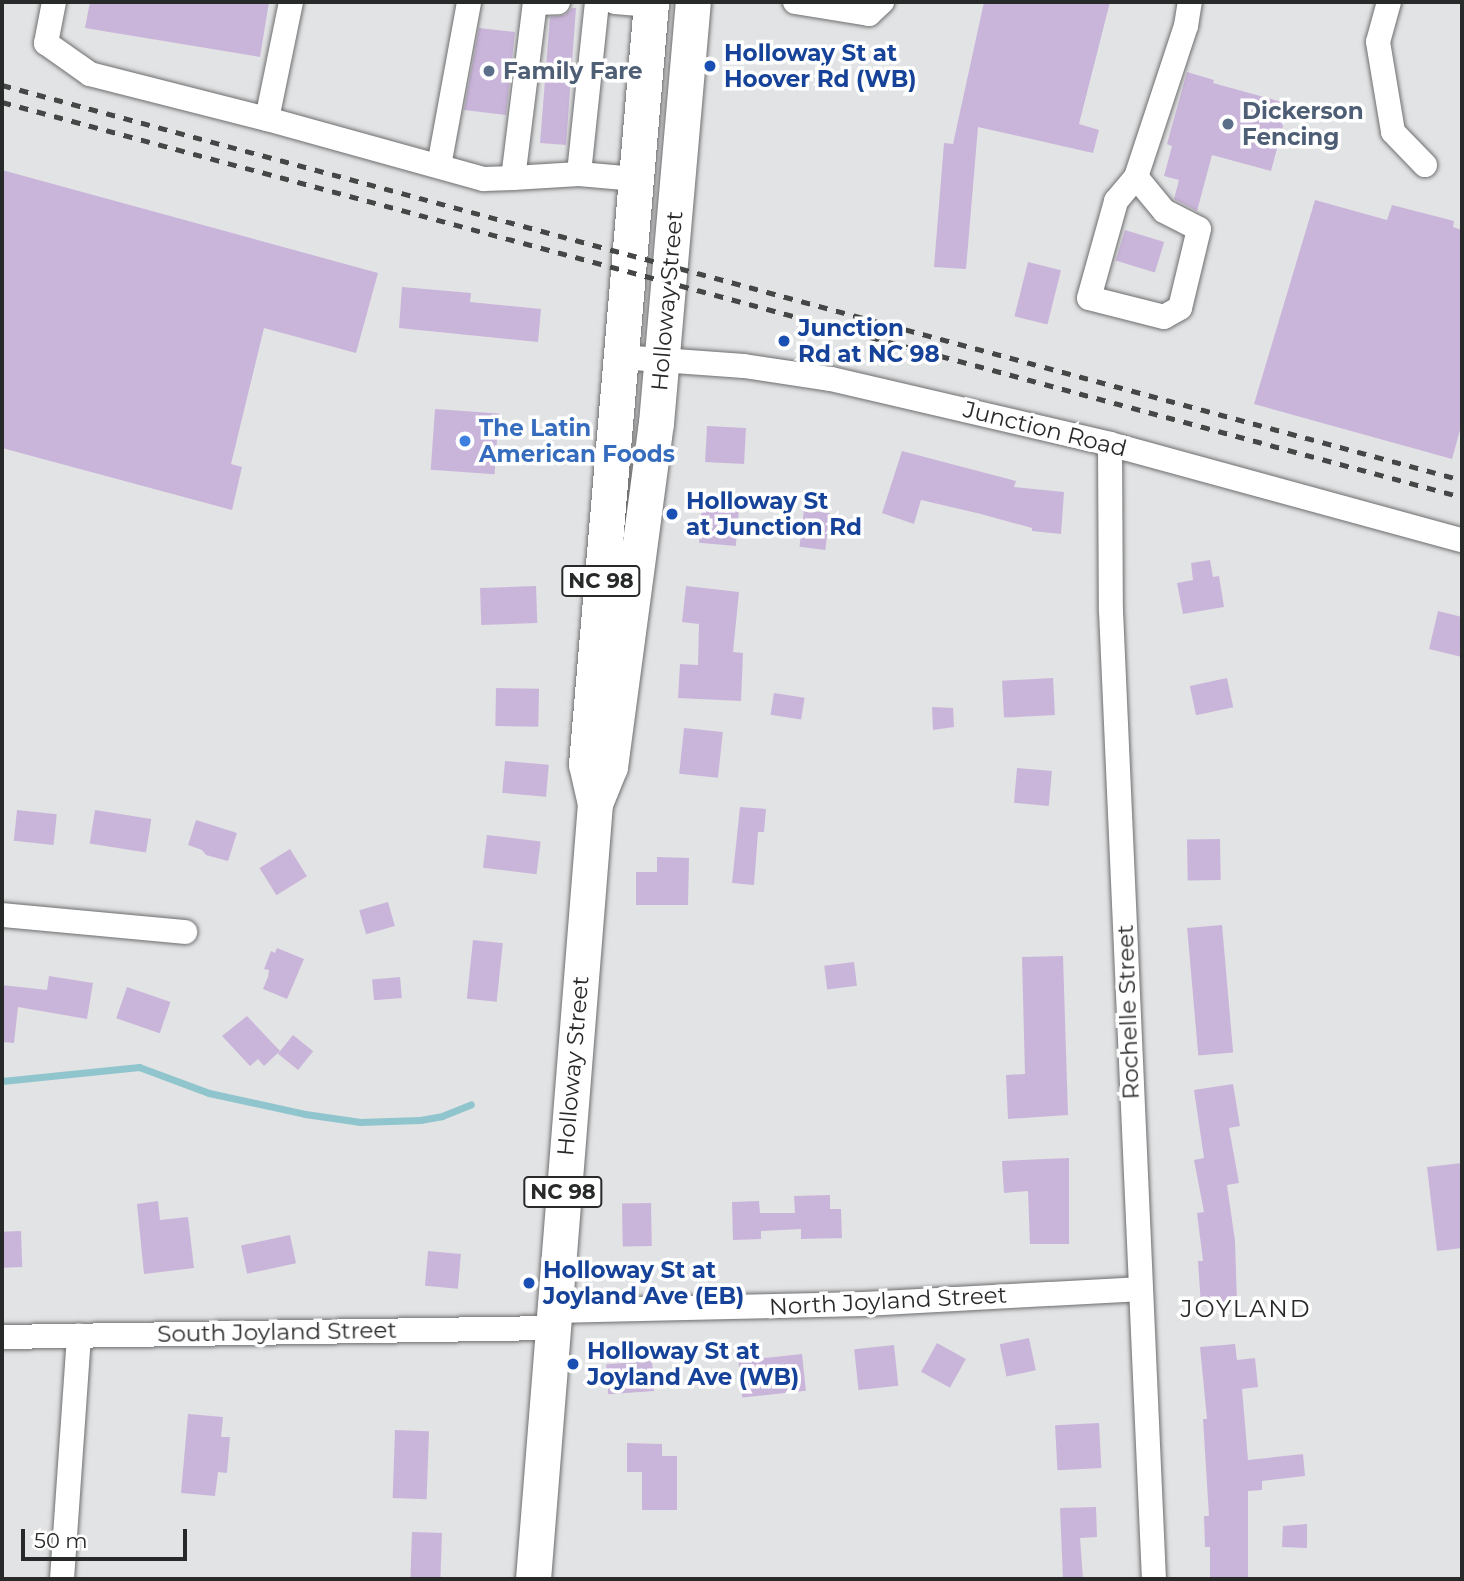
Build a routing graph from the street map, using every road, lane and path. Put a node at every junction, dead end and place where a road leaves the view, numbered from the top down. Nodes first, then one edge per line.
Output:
1 (54, 2) edge
2 (290, 2) edge
3 (469, 2) edge
4 (535, 2) edge
5 (558, 2) edge
6 (597, 2) edge
7 (615, 2) edge
8 (693, 2) edge
9 (795, 2) edge
10 (882, 2) edge
11 (1190, 2) edge
12 (1389, 2) edge
13 (651, 3) edge
14 (267, 119) junction
15 (1425, 165) dead end
16 (439, 166) junction
17 (579, 174) junction
18 (1136, 177) junction
19 (513, 178) junction
20 (636, 179) junction
21 (620, 357) junction
22 (661, 361) junction
23 (1110, 444) junction
24 (1462, 540) edge
25 (595, 804) junction
26 (2, 915) edge
27 (185, 932) dead end
28 (1138, 1289) junction
29 (553, 1319) junction
30 (79, 1336) junction
31 (2, 1337) edge
32 (62, 1579) edge
33 (533, 1579) edge
34 (1154, 1579) edge

1 - 14 street
2 - 14 street
3 - 16 street
4 - 5 street
4 - 19 street
6 - 17 street
7 - 13 street
8 - 22 highway, Holloway Street / NC 98
9 - 10 street
11 - 18 street
12 - 15 street
13 - 20 highway, Holloway Street / NC 98
14 - 16 street
16 - 19 street
17 - 19 street
17 - 20 street
18 - 18 street
20 - 21 highway, Holloway Street / NC 98
21 - 22 street, Junction Road
21 - 25 highway, Holloway Street / NC 98
22 - 23 street, Junction Road
22 - 25 highway, Holloway Street / NC 98
23 - 24 street, Junction Road
23 - 28 street, Rochelle Street
25 - 29 highway, Holloway Street / NC 98
26 - 27 street
28 - 29 street, North Joyland Street
28 - 34 street, Rochelle Street
29 - 30 street, South Joyland Street
29 - 33 highway, Holloway Street / NC 98
30 - 31 street, South Joyland Street
30 - 32 street

